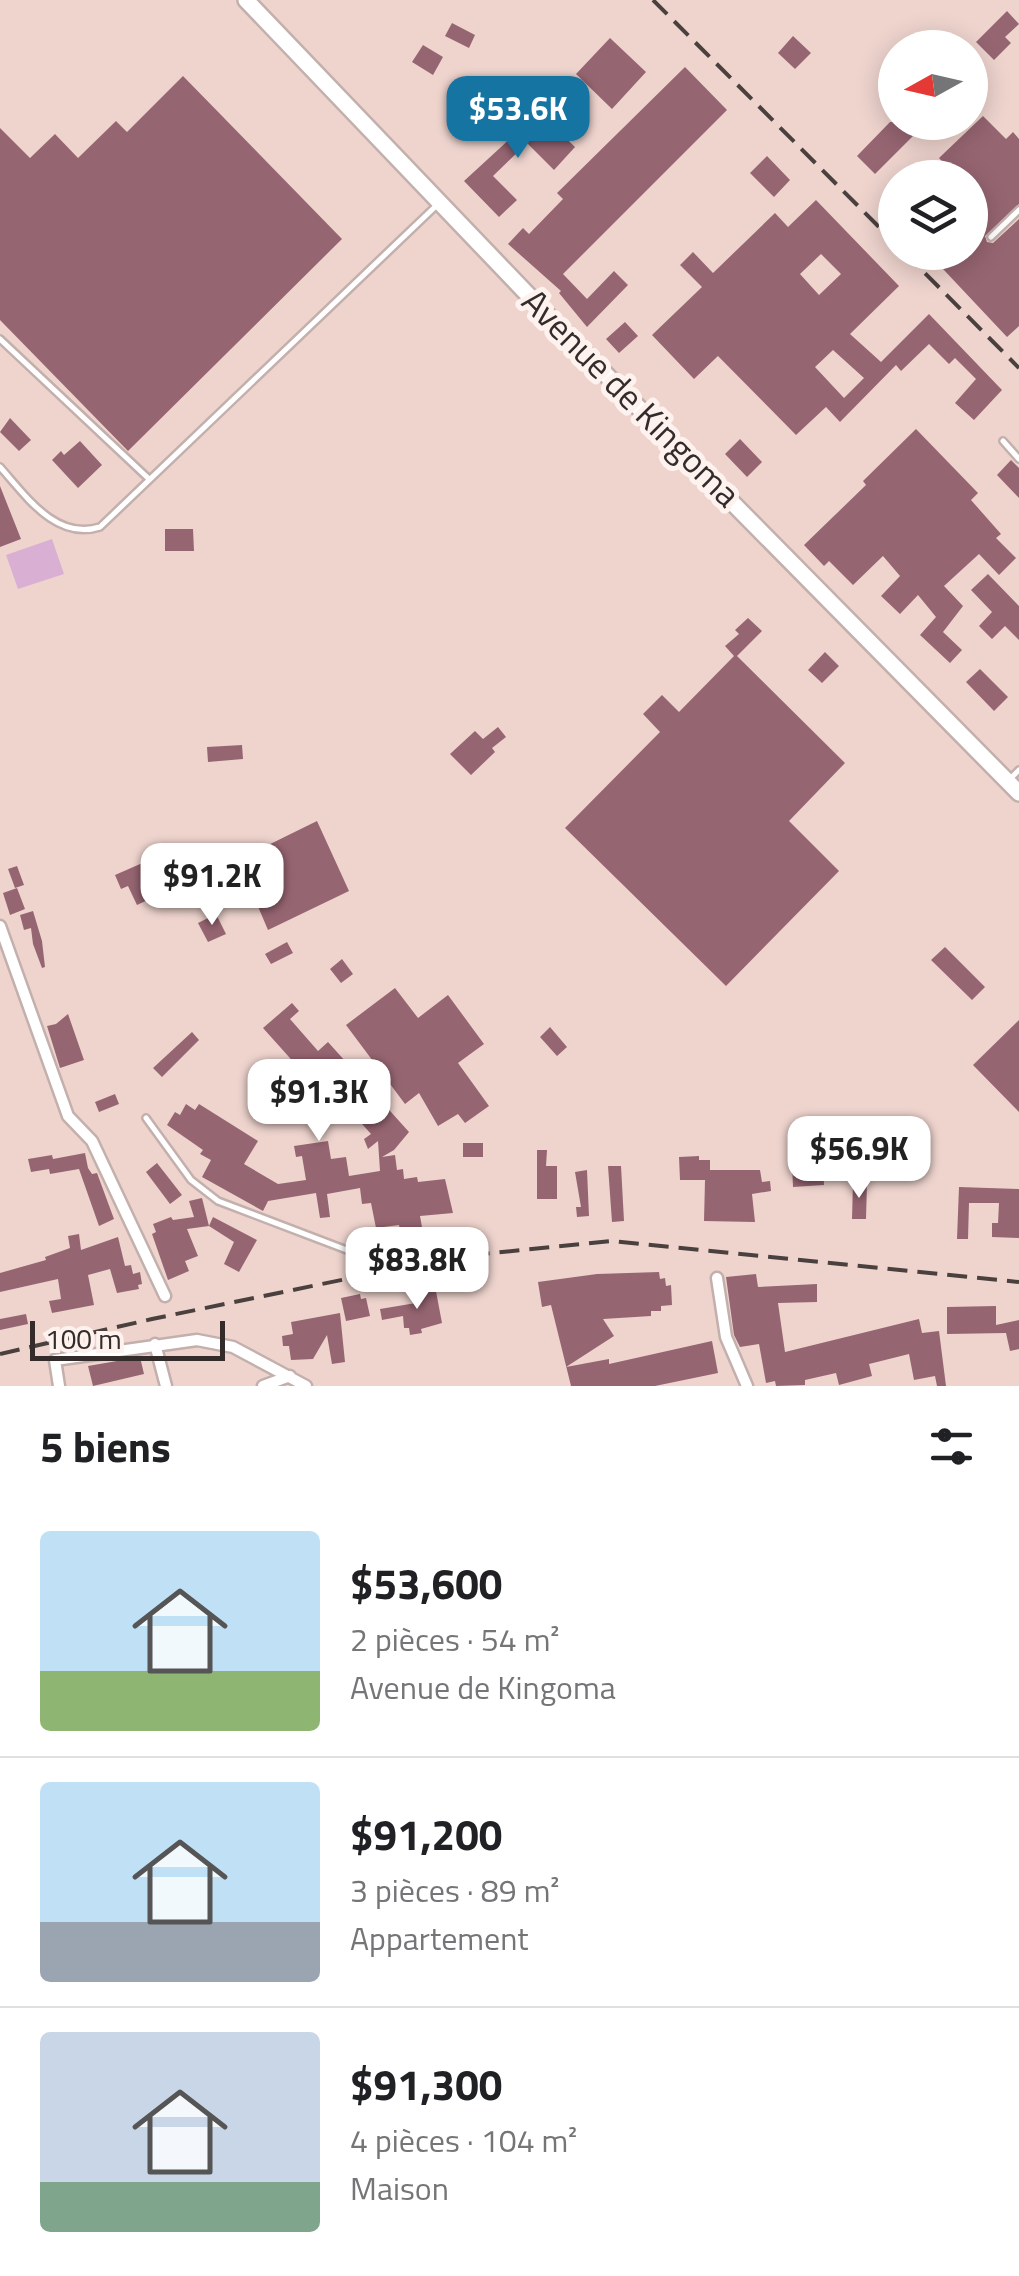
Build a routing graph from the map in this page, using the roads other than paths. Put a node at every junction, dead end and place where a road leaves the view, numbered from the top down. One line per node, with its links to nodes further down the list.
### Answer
1 (246, 0): 2 (street, Avenue de Kingoma)
2 (440, 202): 9 (lane); 10 (street, Avenue de Kingoma)
3 (1019, 210): 4 (lane)
4 (992, 237)
5 (0, 339): 9 (lane)
6 (1003, 441): 7 (lane)
7 (1019, 459)
8 (0, 467): 9 (lane)
9 (149, 479)
10 (1015, 782)
11 (0, 926): 15 (street)
12 (146, 1118): 13 (lane)
13 (352, 1252)
14 (716, 1278): 22 (street)
15 (165, 1296)
16 (154, 1344): 17 (street); 18 (street); 19 (street)
17 (290, 1376): 20 (street); 21 (street)
18 (59, 1386)
19 (166, 1386)
20 (263, 1386)
21 (306, 1386)
22 (746, 1386)

